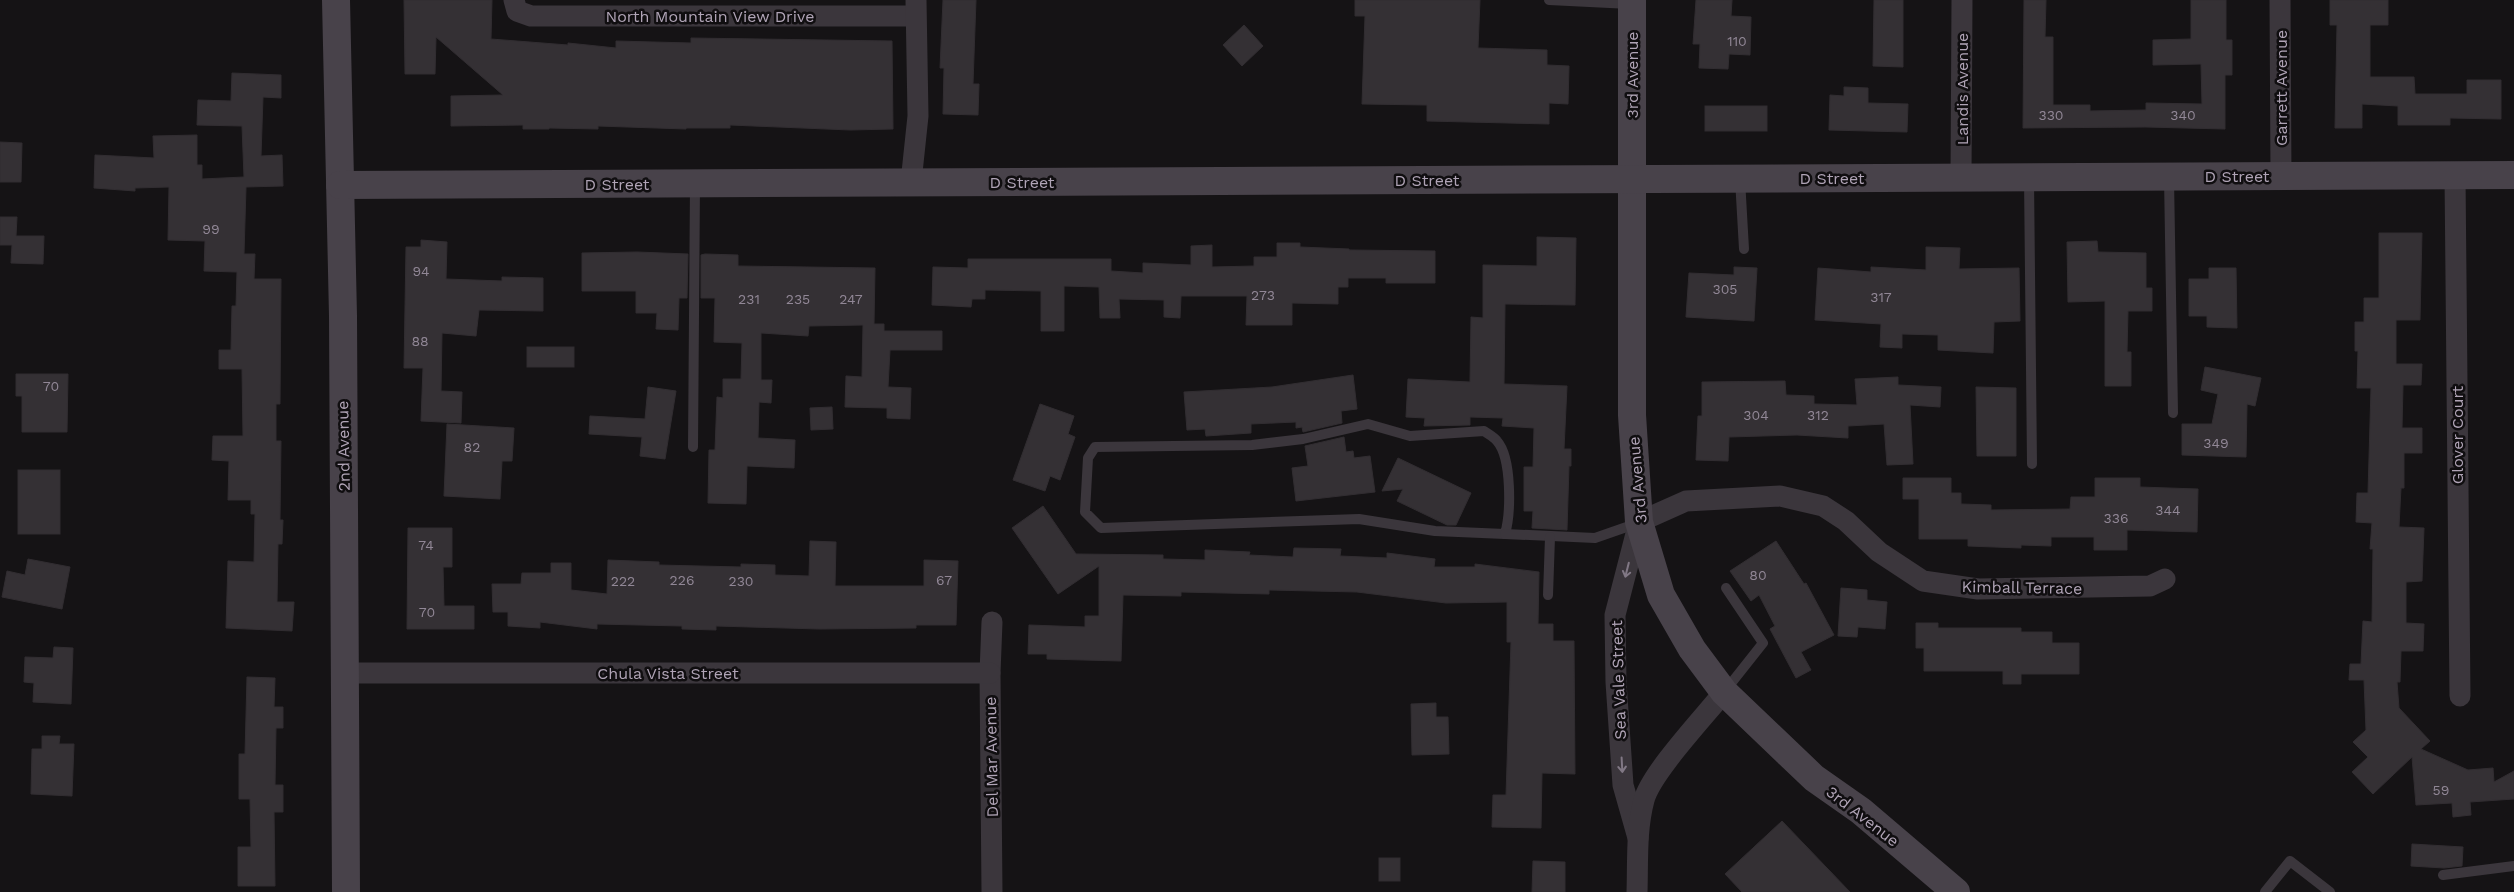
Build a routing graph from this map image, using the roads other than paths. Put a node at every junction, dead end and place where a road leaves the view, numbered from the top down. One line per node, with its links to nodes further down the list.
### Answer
1 (336, 0): 19 (street, 2nd Avenue)
2 (514, 0): 7 (street, North Mountain View Drive)
3 (1549, 0): 6 (lane)
4 (1962, 0): 15 (street, Landis Avenue)
5 (2280, 0): 12 (street, Garrett Avenue)
6 (1632, 2): 16 (street, 3rd Avenue)
7 (785, 8): 8 (street, North Mountain View Drive)
8 (916, 8): 17 (street)
9 (2455, 175): 10 (street, D Street); 12 (street, D Street); 34 (street, Glover Court)
10 (2514, 175)
11 (2169, 176): 12 (street, D Street); 13 (street, D Street); 21 (lane)
12 (2281, 176)
13 (2029, 177): 15 (street, D Street); 23 (lane)
14 (1740, 178): 15 (street, D Street); 16 (street, D Street); 20 (lane)
15 (1962, 178)
16 (1632, 179): 17 (street, D Street); 24 (street, 3rd Avenue)
17 (911, 182): 18 (street, D Street)
18 (695, 184): 19 (street, D Street); 22 (lane)
19 (340, 185): 32 (street, 2nd Avenue)
20 (1744, 249)
21 (2173, 413)
22 (693, 447)
23 (2032, 464)
24 (1639, 522): 26 (lane); 27 (street, Kimball Terrace); 33 (street, 3rd Avenue); 35 (street, Sea Vale Street, one-way to 35)
25 (1505, 534): 25 (lane); 26 (lane)
26 (1550, 537): 29 (lane)
27 (2166, 579)
28 (1726, 588): 33 (lane)
29 (1548, 595)
30 (992, 622): 31 (street, Del Mar Avenue)
31 (990, 672): 32 (street, Chula Vista Street); 39 (street, Del Mar Avenue)
32 (346, 673): 38 (street, 2nd Avenue)
33 (1724, 692): 35 (street, Sea Vale Street); 41 (street, 3rd Avenue)
34 (2460, 696)
35 (1638, 838): 40 (street, Sea Vale Street)
36 (2514, 866): 37 (lane)
37 (2443, 875)
38 (346, 892)
39 (992, 892)
40 (1637, 892)
41 (1956, 892)
42 (2265, 892): 43 (lane)
43 (2330, 892)

